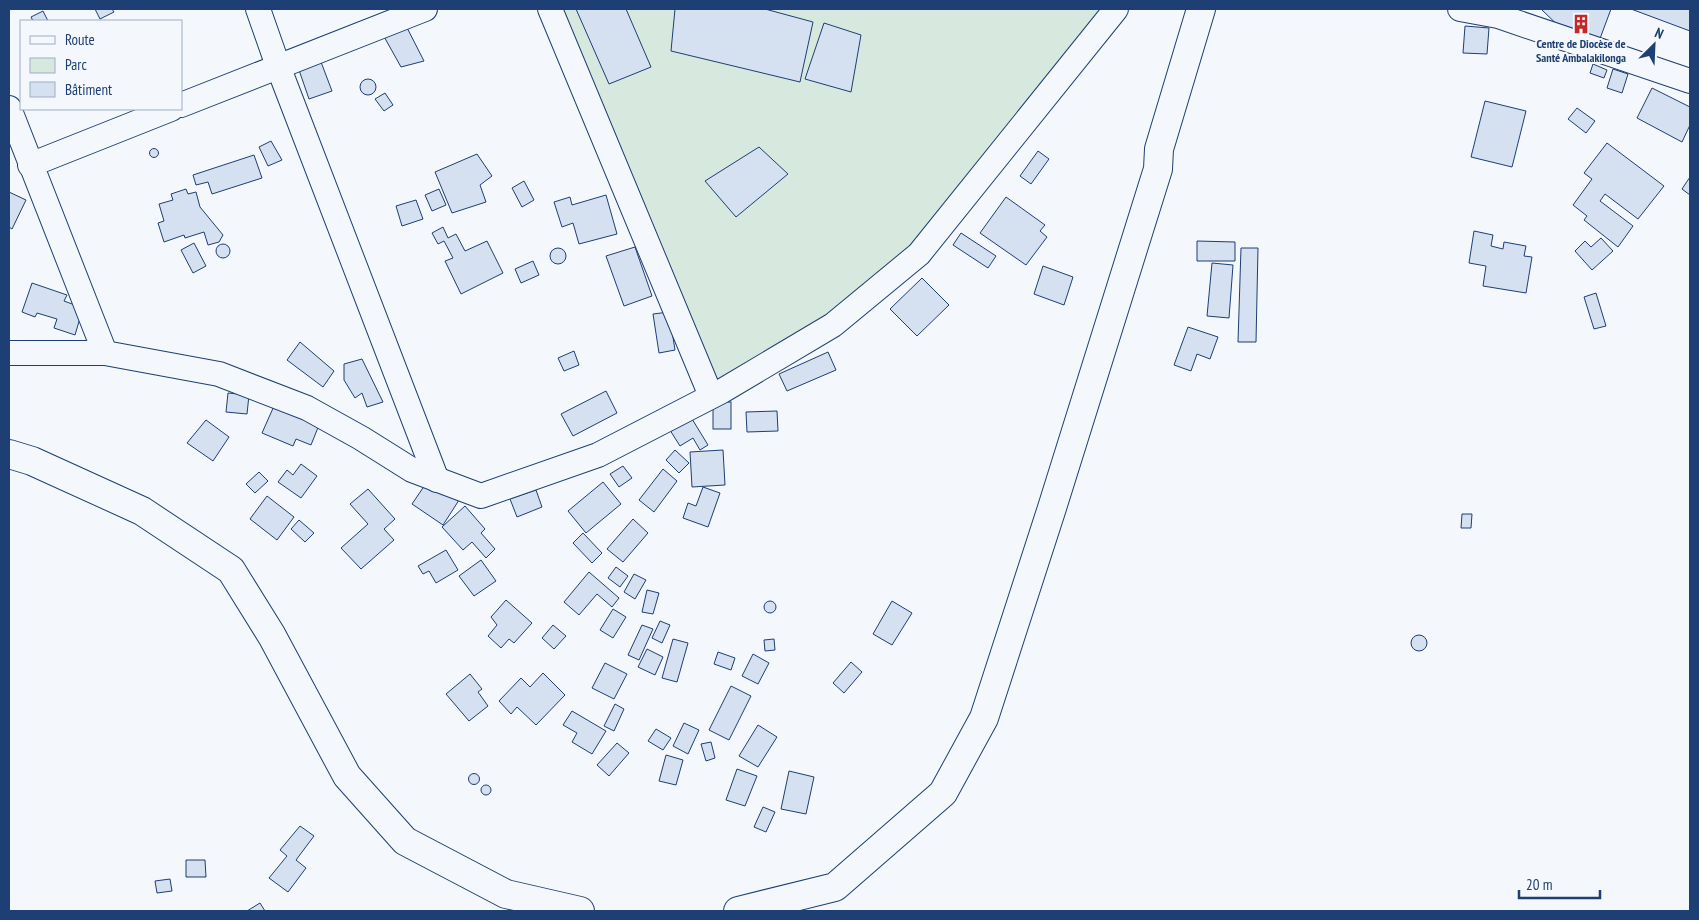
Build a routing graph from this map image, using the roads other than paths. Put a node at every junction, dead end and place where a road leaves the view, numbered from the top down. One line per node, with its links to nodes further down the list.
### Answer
1 (258, 9): 7 (street)
2 (425, 9): 7 (street)
3 (550, 9): 15 (street)
4 (1116, 9): 15 (street)
5 (1201, 9): 19 (street)
6 (1460, 9): 8 (street)
7 (278, 66): 9 (street); 17 (street)
8 (1690, 81)
9 (182, 105)
10 (9, 108): 12 (street)
11 (168, 110): 12 (street)
12 (30, 165): 14 (street)
13 (9, 353): 14 (street)
14 (106, 353): 17 (street)
15 (711, 396): 17 (street)
16 (9, 454): 18 (street)
17 (437, 480)
18 (580, 911)
19 (738, 911)

